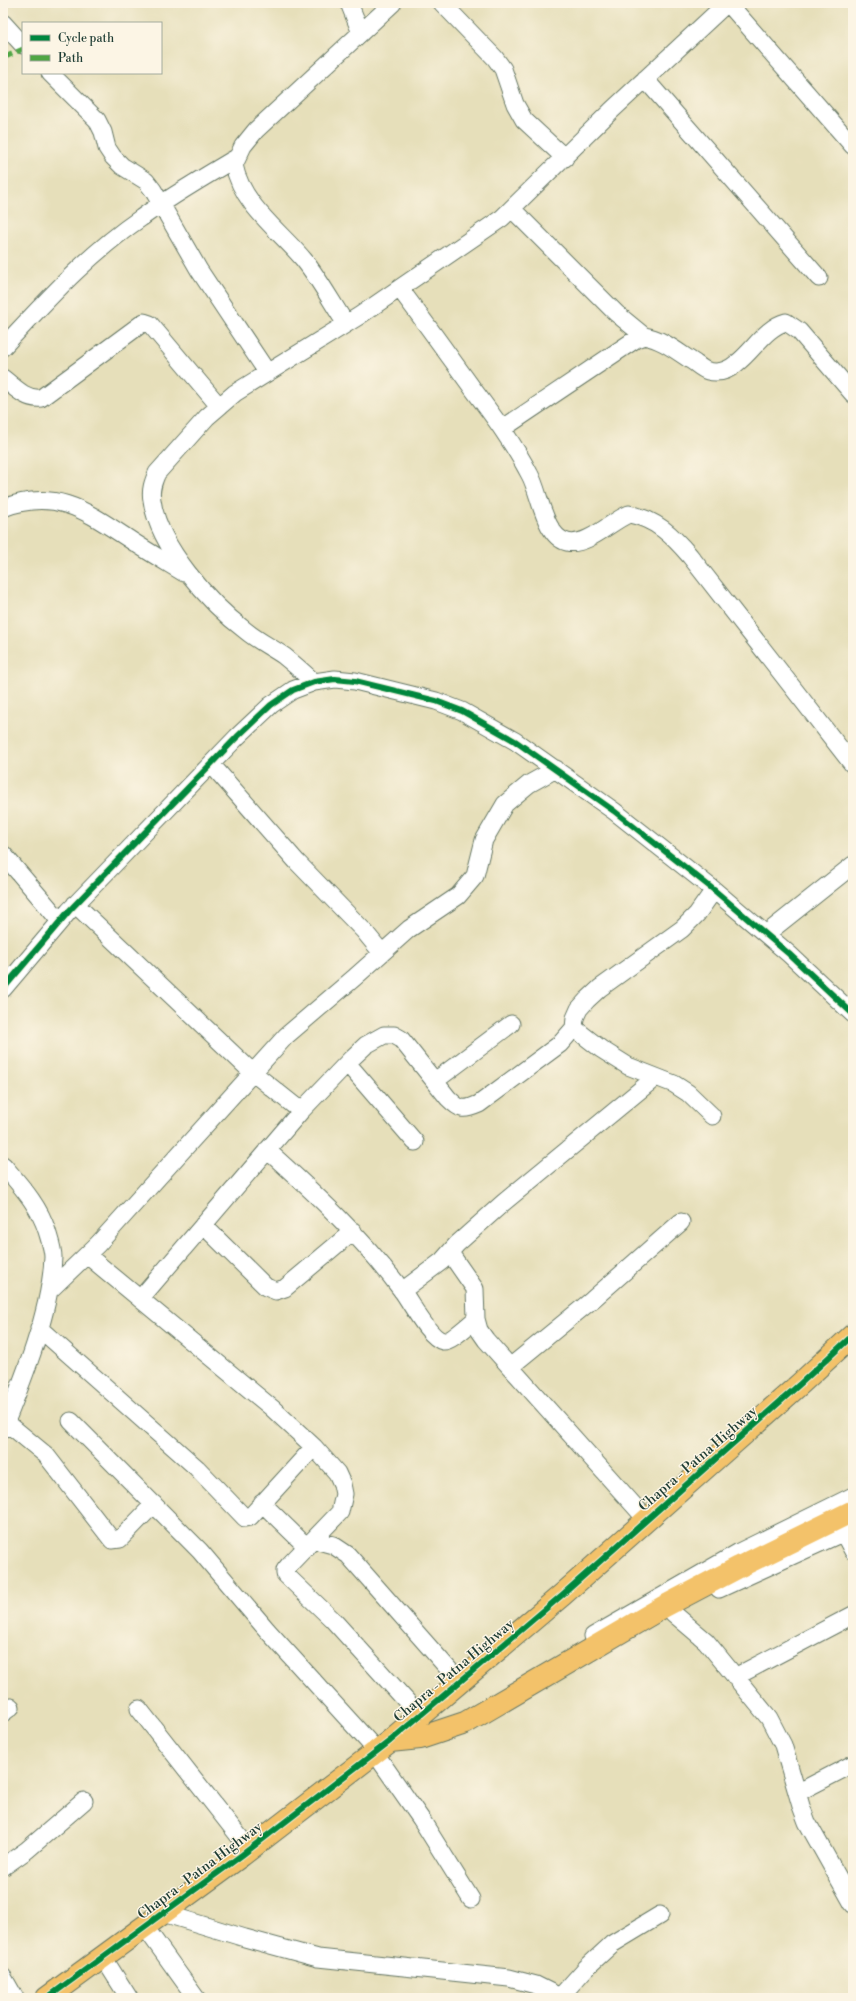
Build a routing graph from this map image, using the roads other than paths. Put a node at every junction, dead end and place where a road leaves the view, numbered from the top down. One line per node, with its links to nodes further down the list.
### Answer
1 (349, 3): 6 (street)
2 (393, 3): 6 (street)
3 (442, 3): 12 (street)
4 (728, 3): 9 (street); 10 (street)
5 (3, 23): 7 (street)
6 (361, 33): 11 (street)
7 (22, 44)
8 (51, 74): 13 (street)
9 (645, 80): 12 (street); 15 (street)
10 (853, 146)
11 (236, 158): 13 (street); 17 (street)
12 (565, 158): 14 (street)
13 (161, 205): 19 (street); 20 (street)
14 (512, 209): 16 (street); 18 (street)
15 (819, 278)
16 (400, 289): 17 (street); 24 (street)
17 (346, 324): 20 (street)
18 (644, 336): 22 (street); 24 (street)
19 (3, 347)
20 (267, 372): 23 (street)
21 (3, 378): 23 (street)
22 (853, 394)
23 (220, 406): 26 (street)
24 (502, 429): 29 (street)
25 (3, 508): 26 (street)
26 (192, 578): 27 (street)
27 (314, 682): 28 (street); 30 (street)
28 (211, 764): 34 (street); 37 (street)
29 (853, 765)
30 (556, 769): 33 (street); 37 (street)
31 (3, 854): 35 (street)
32 (853, 865): 36 (street)
33 (714, 890): 36 (street); 41 (street)
34 (75, 904): 35 (street); 43 (street)
35 (60, 921): 38 (street)
36 (766, 934): 39 (street)
37 (382, 954): 43 (street)
38 (3, 990)
39 (853, 1014)
40 (510, 1024): 45 (street)
41 (574, 1028): 44 (street); 45 (street)
42 (347, 1063): 45 (street); 46 (street); 48 (street)
43 (252, 1072): 46 (street); 55 (street)
44 (656, 1077): 47 (street); 54 (street)
45 (435, 1081)
46 (301, 1111): 49 (street)
47 (712, 1116)
48 (415, 1142)
49 (267, 1150): 52 (street); 53 (street)
50 (3, 1165): 56 (street)
51 (681, 1222): 62 (street)
52 (203, 1224): 53 (street); 58 (street)
53 (353, 1231): 57 (street)
54 (450, 1253): 57 (street); 59 (street)
55 (87, 1255): 56 (street); 58 (street)
56 (49, 1291): 60 (street)
57 (402, 1291): 59 (street)
58 (140, 1299): 65 (street)
59 (476, 1319): 62 (street)
60 (39, 1328): 64 (street); 67 (street)
61 (853, 1334): 70 (highway, Chapra - Patna Highway)
62 (510, 1367): 70 (street)
63 (71, 1421): 68 (street)
64 (5, 1425): 68 (street)
65 (314, 1447): 67 (street); 72 (street)
66 (853, 1496): 78 (street)
67 (262, 1503): 72 (street)
68 (154, 1504): 81 (street)
69 (853, 1511): 78 (highway)
70 (647, 1520): 77 (highway, Chapra - Patna Highway)
71 (848, 1530): 73 (street); 74 (street)
72 (311, 1544): 77 (street); 80 (street)
73 (853, 1551)
74 (673, 1613): 76 (street); 78 (street)
75 (853, 1615): 76 (street)
76 (735, 1677): 83 (street)
77 (460, 1682): 80 (highway, Chapra - Patna Highway)
78 (529, 1687): 81 (highway)
79 (139, 1709): 85 (street)
80 (420, 1716): 81 (highway, Chapra - Patna Highway)
81 (381, 1748): 85 (highway, Chapra - Patna Highway); 88 (street)
82 (853, 1764): 83 (street)
83 (797, 1793): 87 (street)
84 (84, 1801): 86 (street)
85 (249, 1849): 89 (highway, Chapra - Patna Highway)
86 (3, 1867)
87 (851, 1896)
88 (471, 1900)
89 (163, 1913): 91 (highway, Chapra - Patna Highway); 95 (street)
90 (660, 1915): 95 (street)
91 (145, 1927): 92 (highway, Chapra - Patna Highway); 98 (street)
92 (103, 1957): 94 (highway, Chapra - Patna Highway); 97 (street)
93 (3, 1977): 96 (street)
94 (57, 1995)
95 (561, 1997)
96 (16, 1998)
97 (129, 1998)
98 (196, 1998)

